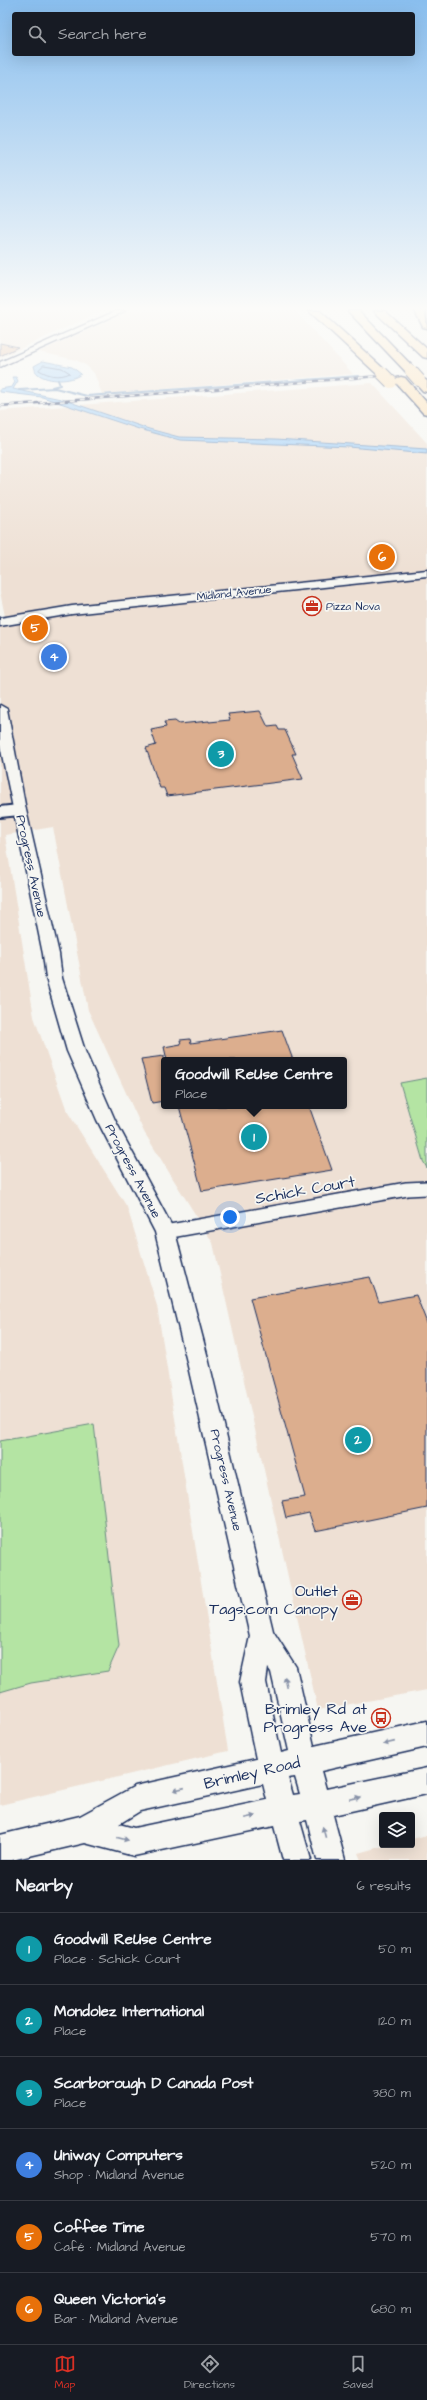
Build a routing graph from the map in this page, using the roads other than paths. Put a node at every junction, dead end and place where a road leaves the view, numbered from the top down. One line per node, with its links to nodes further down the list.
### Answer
1 (415, 398): 2 (highway)
2 (424, 406)
3 (427, 573): 4 (main road, Midland Avenue)
4 (41, 613): 5 (main road, Midland Avenue); 6 (main road, Midland Avenue)
5 (0, 614)
6 (0, 622)
7 (0, 709): 8 (main road, Progress Avenue)
8 (19, 810): 9 (street); 11 (main road, Progress Avenue)
9 (0, 812)
10 (427, 1188): 11 (street, Schick Court)
11 (165, 1232): 12 (main road, Progress Avenue)
12 (262, 1636): 14 (main road, Progress Avenue, one-way to 12); 15 (main road, Progress Avenue)
13 (427, 1734): 14 (main road, Brimley Road, one-way to 14)
14 (305, 1761): 15 (main road, Brimley Road); 17 (main road, Progress Avenue)
15 (272, 1768): 18 (main road, Progress Avenue); 19 (main road, Brimley Road, one-way to 19)
16 (427, 1781): 17 (main road, Brimley Road, one-way to 16)
17 (316, 1805): 18 (main road, Brimley Road); 22 (main road, Progress Avenue, one-way to 17)
18 (283, 1810): 19 (main road, Brimley Road, one-way to 18); 21 (main road, Progress Avenue)
19 (85, 1829): 20 (main road, Brimley Road)
20 (0, 1849)
21 (297, 1860)
22 (331, 1860)

